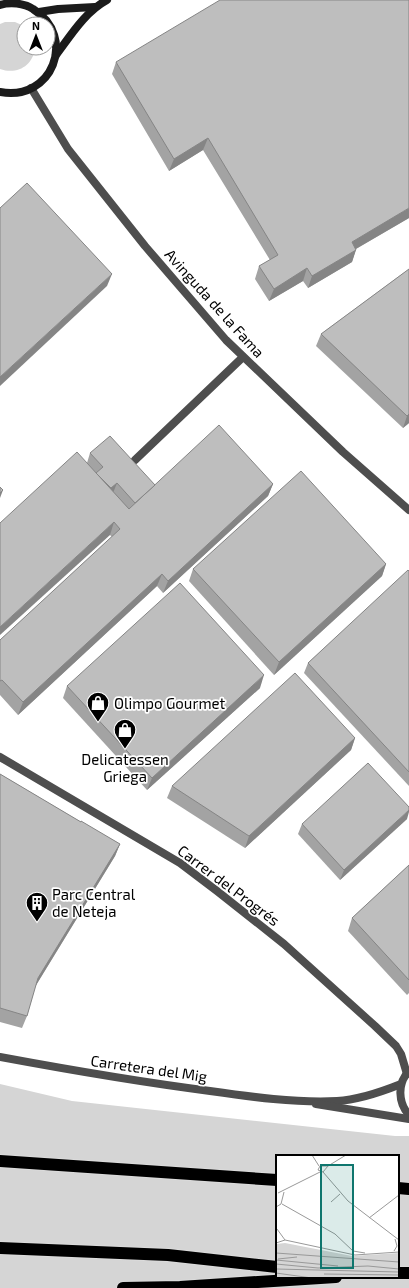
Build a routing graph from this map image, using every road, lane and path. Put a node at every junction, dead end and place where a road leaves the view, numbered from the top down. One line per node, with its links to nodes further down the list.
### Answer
1 (107, 0): 3 (main road)
2 (0, 5): 4 (main road)
3 (95, 7): 4 (main road); 6 (main road)
4 (39, 12): 5 (main road)
5 (43, 16)
6 (56, 55)
7 (56, 56): 8 (main road)
8 (31, 88): 9 (main road); 10 (street, Avinguda de la Fama)
9 (0, 92)
10 (243, 357): 11 (street); 12 (street, Avinguda de la Fama)
11 (135, 460)
12 (409, 510)
13 (0, 757): 15 (street, Carrer del Progrés)
14 (0, 1057): 17 (street, Carretera del Mig)
15 (408, 1073): 16 (street)
16 (401, 1084): 17 (street, Carretera del Mig); 18 (street)
17 (295, 1100): 19 (street, Carretera del Mig)
18 (409, 1115)
19 (409, 1119)
20 (0, 1161): 21 (highway)
21 (276, 1180)
22 (399, 1188): 23 (highway)
23 (409, 1189)
24 (0, 1248): 25 (highway)
25 (276, 1268)
26 (409, 1273): 27 (highway)
27 (399, 1274)
28 (320, 1278): 29 (highway)
29 (123, 1288)

